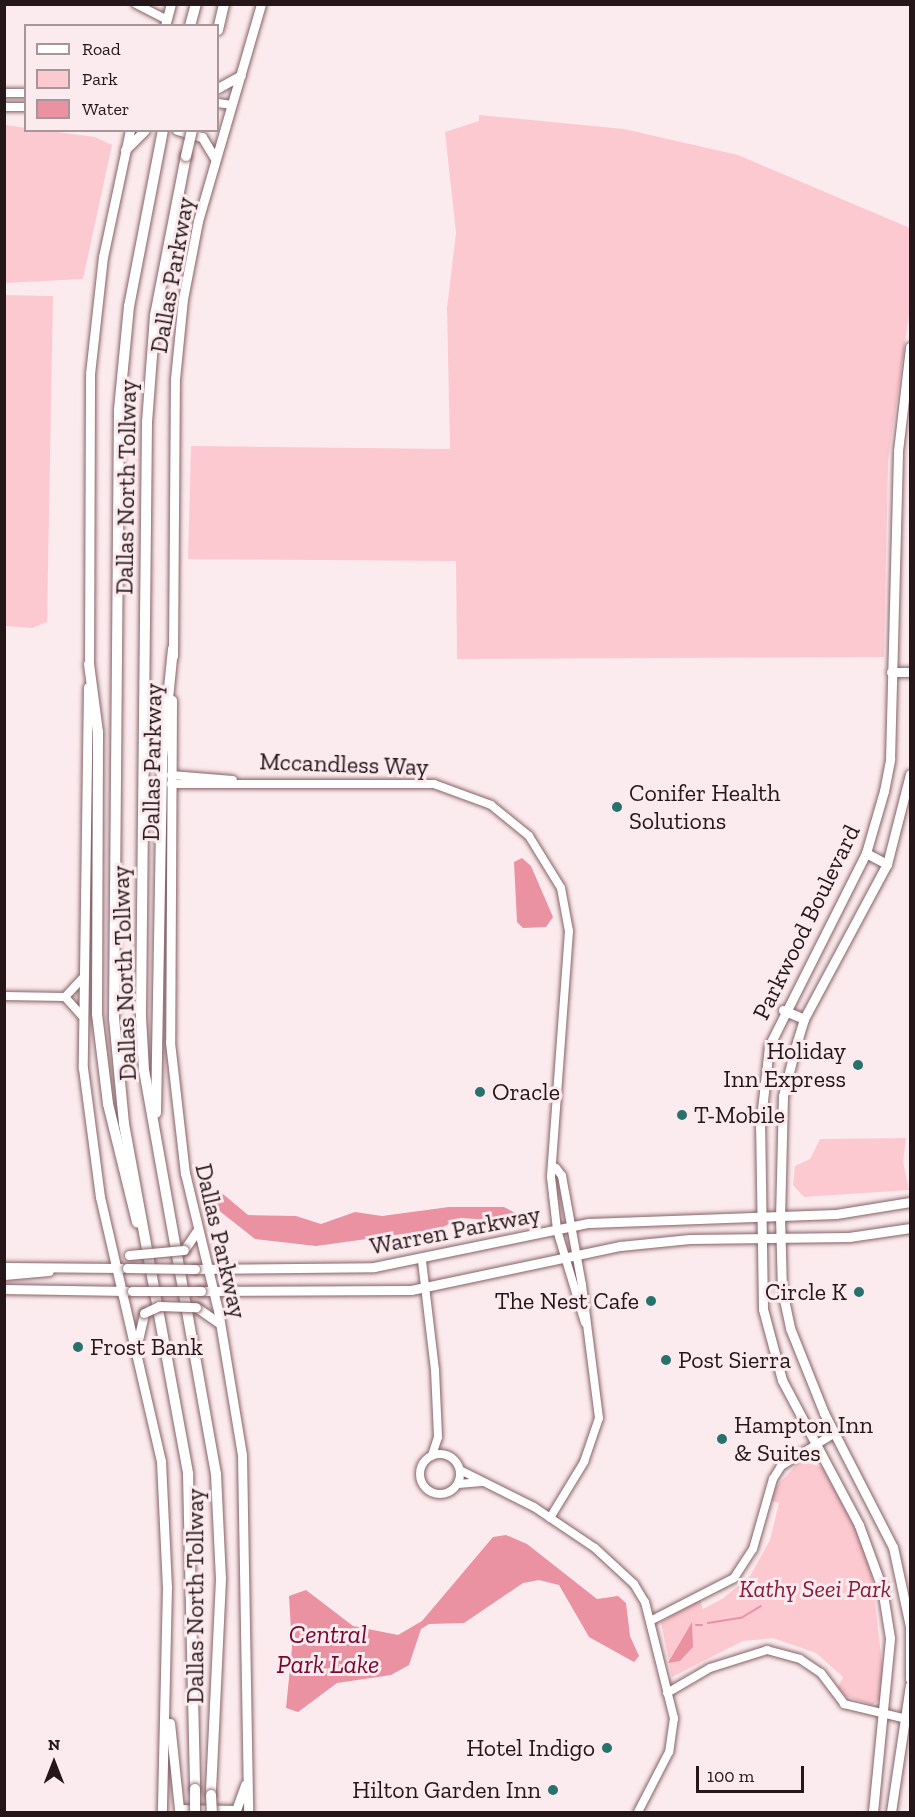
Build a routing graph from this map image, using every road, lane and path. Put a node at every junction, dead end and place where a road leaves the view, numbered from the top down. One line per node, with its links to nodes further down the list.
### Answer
1 (136, 4): 6 (street)
2 (171, 4): 6 (main road)
3 (196, 4): 7 (highway)
4 (224, 4): 8 (highway)
5 (261, 4): 9 (main road, Dallas Parkway)
6 (166, 23)
7 (191, 24)
8 (219, 26)
9 (241, 74): 10 (main road); 14 (main road, Dallas Parkway)
10 (219, 87)
11 (4, 93): 12 (street)
12 (24, 93)
13 (219, 103): 14 (street)
14 (232, 105): 17 (main road, Dallas Parkway)
15 (4, 107): 16 (street)
16 (24, 107)
17 (223, 118): 24 (main road, Dallas Parkway)
18 (129, 132): 23 (main road)
19 (143, 132): 23 (main road)
20 (163, 132): 53 (highway, Dallas North Tollway)
21 (184, 132): 24 (main road)
22 (192, 132): 41 (highway, Dallas North Tollway, bridge)
23 (124, 150): 28 (main road)
24 (215, 159): 27 (main road, Dallas Parkway)
25 (910, 347): 26 (main road, Parkwood Boulevard)
26 (907, 399): 29 (main road, Parkwood Boulevard)
27 (173, 649): 32 (main road, Dallas Parkway); 41 (highway)
28 (89, 664): 35 (main road); 53 (highway)
29 (891, 672): 30 (main road); 33 (main road, Parkwood Boulevard)
30 (910, 672)
31 (910, 774): 34 (main road, Parkwood Boulevard)
32 (171, 779): 42 (street, Mccandless Way); 49 (main road, Dallas Parkway)
33 (866, 854): 34 (main road); 38 (main road, Parkwood Boulevard)
34 (887, 864): 40 (main road, Parkwood Boulevard)
35 (83, 978): 37 (street); 39 (main road)
36 (4, 996): 37 (street)
37 (65, 997): 39 (street)
38 (783, 1010): 40 (main road); 45 (main road, Parkwood Boulevard)
39 (82, 1016): 52 (main road)
40 (804, 1019): 44 (main road, Parkwood Boulevard)
41 (154, 1128): 88 (highway, Dallas North Tollway, bridge)
42 (556, 1168): 46 (street, Mccandless Way); 48 (street, Mccandless Way)
43 (910, 1202): 44 (main road, Warren Parkway)
44 (780, 1215): 45 (main road, Warren Parkway); 51 (main road, Parkwood Boulevard)
45 (760, 1216): 46 (main road, Warren Parkway); 50 (main road, Parkwood Boulevard)
46 (571, 1226): 48 (main road, Warren Parkway); 54 (street, Mccandless Way)
47 (910, 1228): 51 (main road, Warren Parkway)
48 (557, 1230): 55 (street, Mccandless Way); 56 (main road, Warren Parkway)
49 (197, 1231): 52 (main road, bridge); 60 (main road, Dallas Parkway)
50 (760, 1239): 51 (main road, Warren Parkway); 54 (main road, Warren Parkway); 71 (main road, Parkwood Boulevard)
51 (781, 1239): 69 (main road, Parkwood Boulevard)
52 (111, 1243): 59 (main road)
53 (147, 1247): 87 (highway, Dallas North Tollway, bridge)
54 (577, 1253): 55 (main road, Warren Parkway); 66 (street, Mccandless Way)
55 (564, 1256): 62 (main road, Warren Parkway); 66 (street, Mccandless Way)
56 (422, 1261): 60 (main road, Warren Parkway); 62 (street)
57 (4, 1267): 58 (main road, Warren Parkway)
58 (63, 1268): 59 (main road, Warren Parkway); 61 (main road)
59 (117, 1268): 60 (main road, Warren Parkway, bridge); 64 (main road)
60 (207, 1270): 65 (main road, Dallas Parkway)
61 (4, 1275)
62 (426, 1288): 65 (main road, Warren Parkway); 70 (street)
63 (4, 1289): 64 (main road, Warren Parkway)
64 (128, 1291): 65 (main road, Warren Parkway, bridge); 68 (main road)
65 (213, 1292): 67 (main road, Dallas Parkway)
66 (585, 1323): 77 (street)
67 (220, 1324): 68 (main road, bridge); 85 (main road, Dallas Parkway)
68 (138, 1348): 81 (main road)
69 (835, 1433): 71 (street); 79 (main road, Parkwood Boulevard)
70 (438, 1437): 72 (street); 73 (street)
71 (815, 1444): 78 (street); 83 (main road, Parkwood Boulevard)
72 (446, 1455): 73 (street); 74 (street)
73 (432, 1456): 76 (street)
74 (460, 1470): 75 (street); 76 (street)
75 (484, 1482): 76 (street); 77 (street)
76 (458, 1484)
77 (550, 1518): 78 (street)
78 (652, 1620): 82 (street)
79 (910, 1679)
80 (910, 1685): 84 (main road)
81 (164, 1691): 85 (main road); 86 (main road)
82 (667, 1693): 83 (street); 90 (street)
83 (885, 1716): 84 (street); 91 (main road, Parkwood Boulevard)
84 (907, 1719): 92 (main road)
85 (248, 1778): 89 (main road, Dallas Parkway)
86 (162, 1812)
87 (195, 1812)
88 (211, 1812)
89 (248, 1812)
90 (638, 1812)
91 (873, 1812)
92 (891, 1812)

